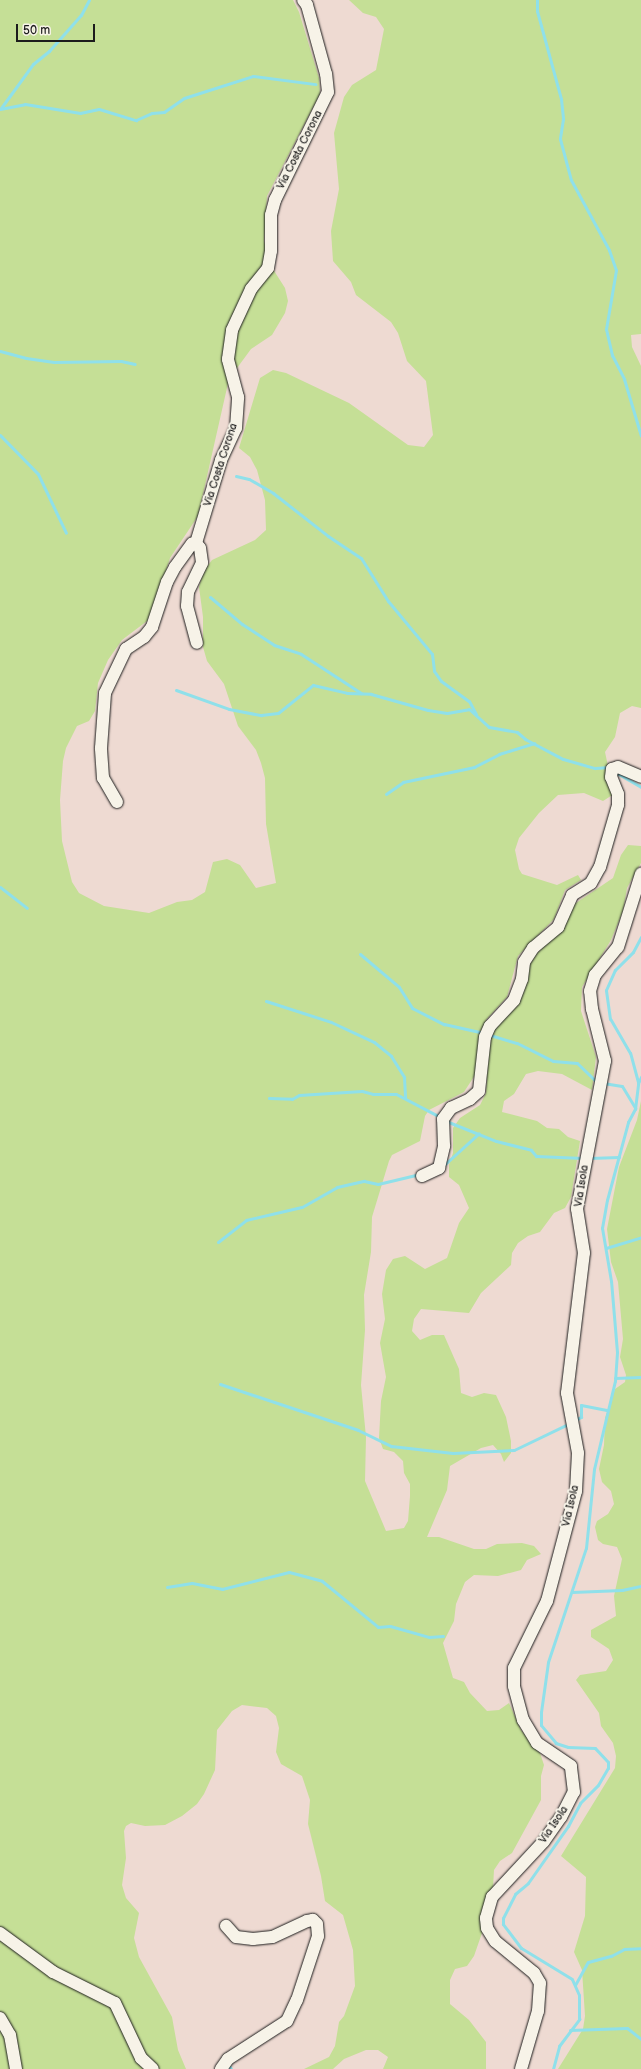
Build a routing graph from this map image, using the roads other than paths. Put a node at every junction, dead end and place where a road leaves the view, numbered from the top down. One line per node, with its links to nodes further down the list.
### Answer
1 (303, 0): 2 (street, Via Costa Corona)
2 (196, 543): 3 (street); 5 (street, Via Costa Corona)
3 (197, 643)
4 (641, 777): 7 (street)
5 (117, 802)
6 (641, 874): 14 (street, Via Isola)
7 (422, 1176)
8 (226, 1926): 13 (street)
9 (0, 1933): 12 (street)
10 (0, 2018): 11 (street)
11 (16, 2069)
12 (153, 2069)
13 (221, 2069)
14 (521, 2069)

